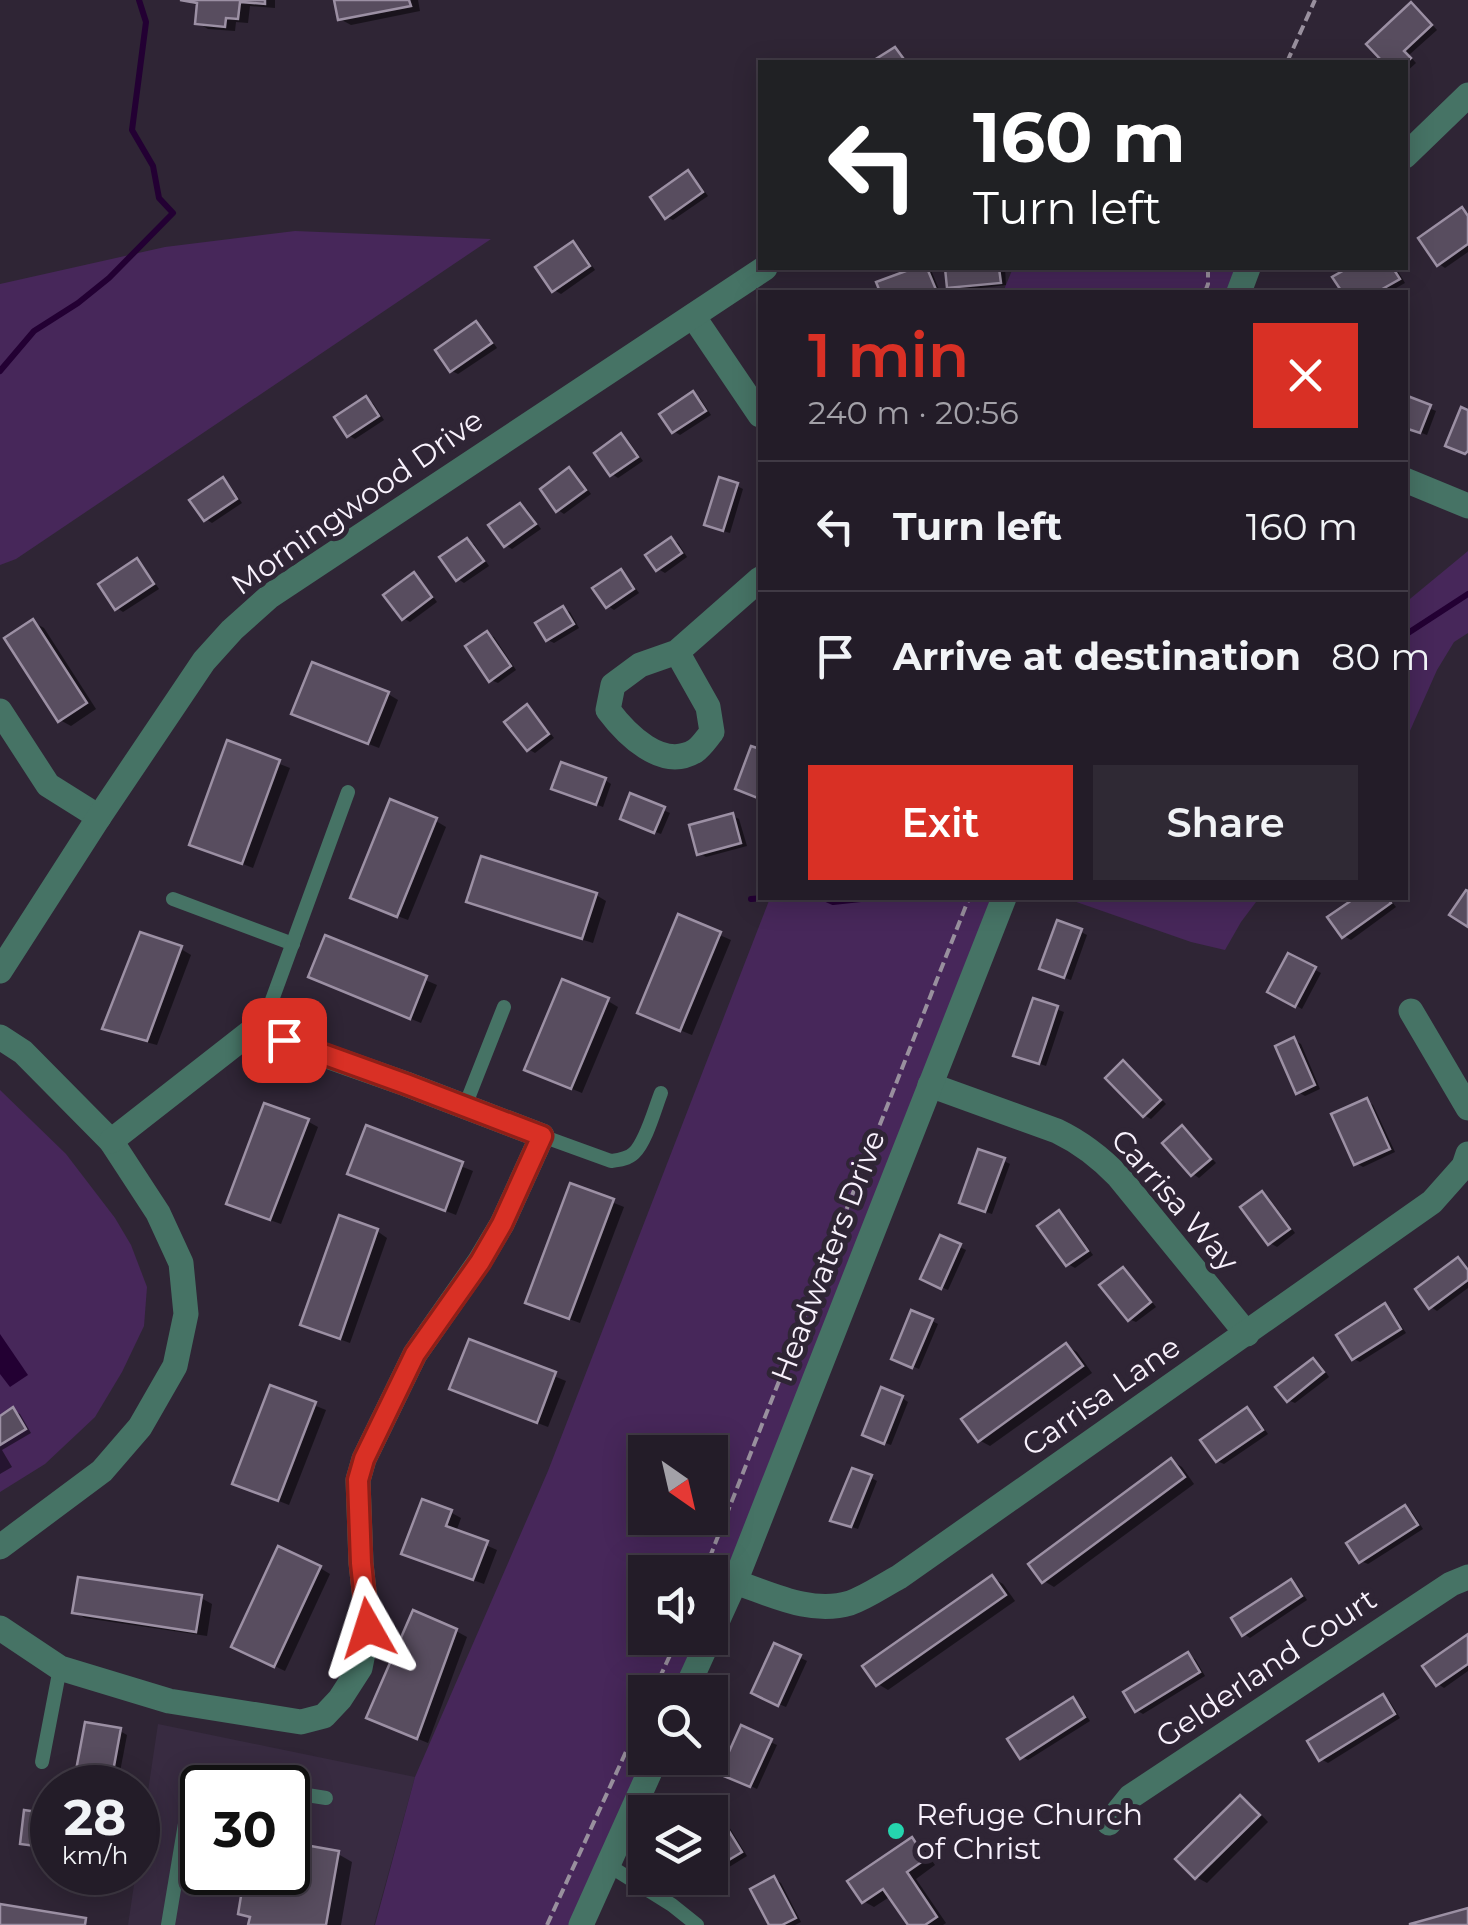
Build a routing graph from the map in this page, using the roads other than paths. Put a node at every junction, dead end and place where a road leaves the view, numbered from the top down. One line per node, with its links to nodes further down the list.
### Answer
1 (1468, 96): 2 (street)
2 (1408, 153)
3 (762, 270): 4 (street, Morningwood Drive)
4 (693, 316): 5 (street); 12 (street, Morningwood Drive)
5 (758, 412)
6 (1408, 481): 7 (street)
7 (1468, 506)
8 (758, 581): 9 (street)
9 (677, 652): 9 (street)
10 (0, 711): 12 (street)
11 (348, 792): 15 (lane)
12 (99, 817): 16 (street, Morningwood Drive)
13 (174, 899): 15 (lane)
14 (1003, 900): 21 (street, Headwaters Drive)
15 (293, 944): 19 (lane)
16 (0, 972)
17 (504, 1007): 23 (lane)
18 (1410, 1011): 24 (street)
19 (254, 1030): 23 (street); 26 (street)
20 (0, 1037): 26 (street)
21 (930, 1085): 28 (street, Carrisa Way); 31 (street, Headwaters Drive)
22 (661, 1093): 25 (lane)
23 (465, 1106): 25 (street)
24 (1468, 1108)
25 (542, 1136): 33 (street)
26 (111, 1140): 29 (street)
27 (1468, 1154): 28 (street, Carrisa Lane)
28 (1247, 1334): 31 (street, Carrisa Lane)
29 (0, 1547)
30 (1468, 1577): 39 (street, Gelderland Court)
31 (735, 1582): 34 (street, Headwaters Drive)
32 (0, 1628): 33 (street)
33 (60, 1668): 35 (lane)
34 (693, 1675)
35 (42, 1762)
36 (648, 1775): 41 (street)
37 (310, 1795): 38 (lane)
38 (326, 1798)
39 (1109, 1823)
40 (180, 1856): 42 (lane)
41 (608, 1865): 43 (street); 44 (lane)
42 (168, 1925)
43 (581, 1925)
44 (697, 1925)

